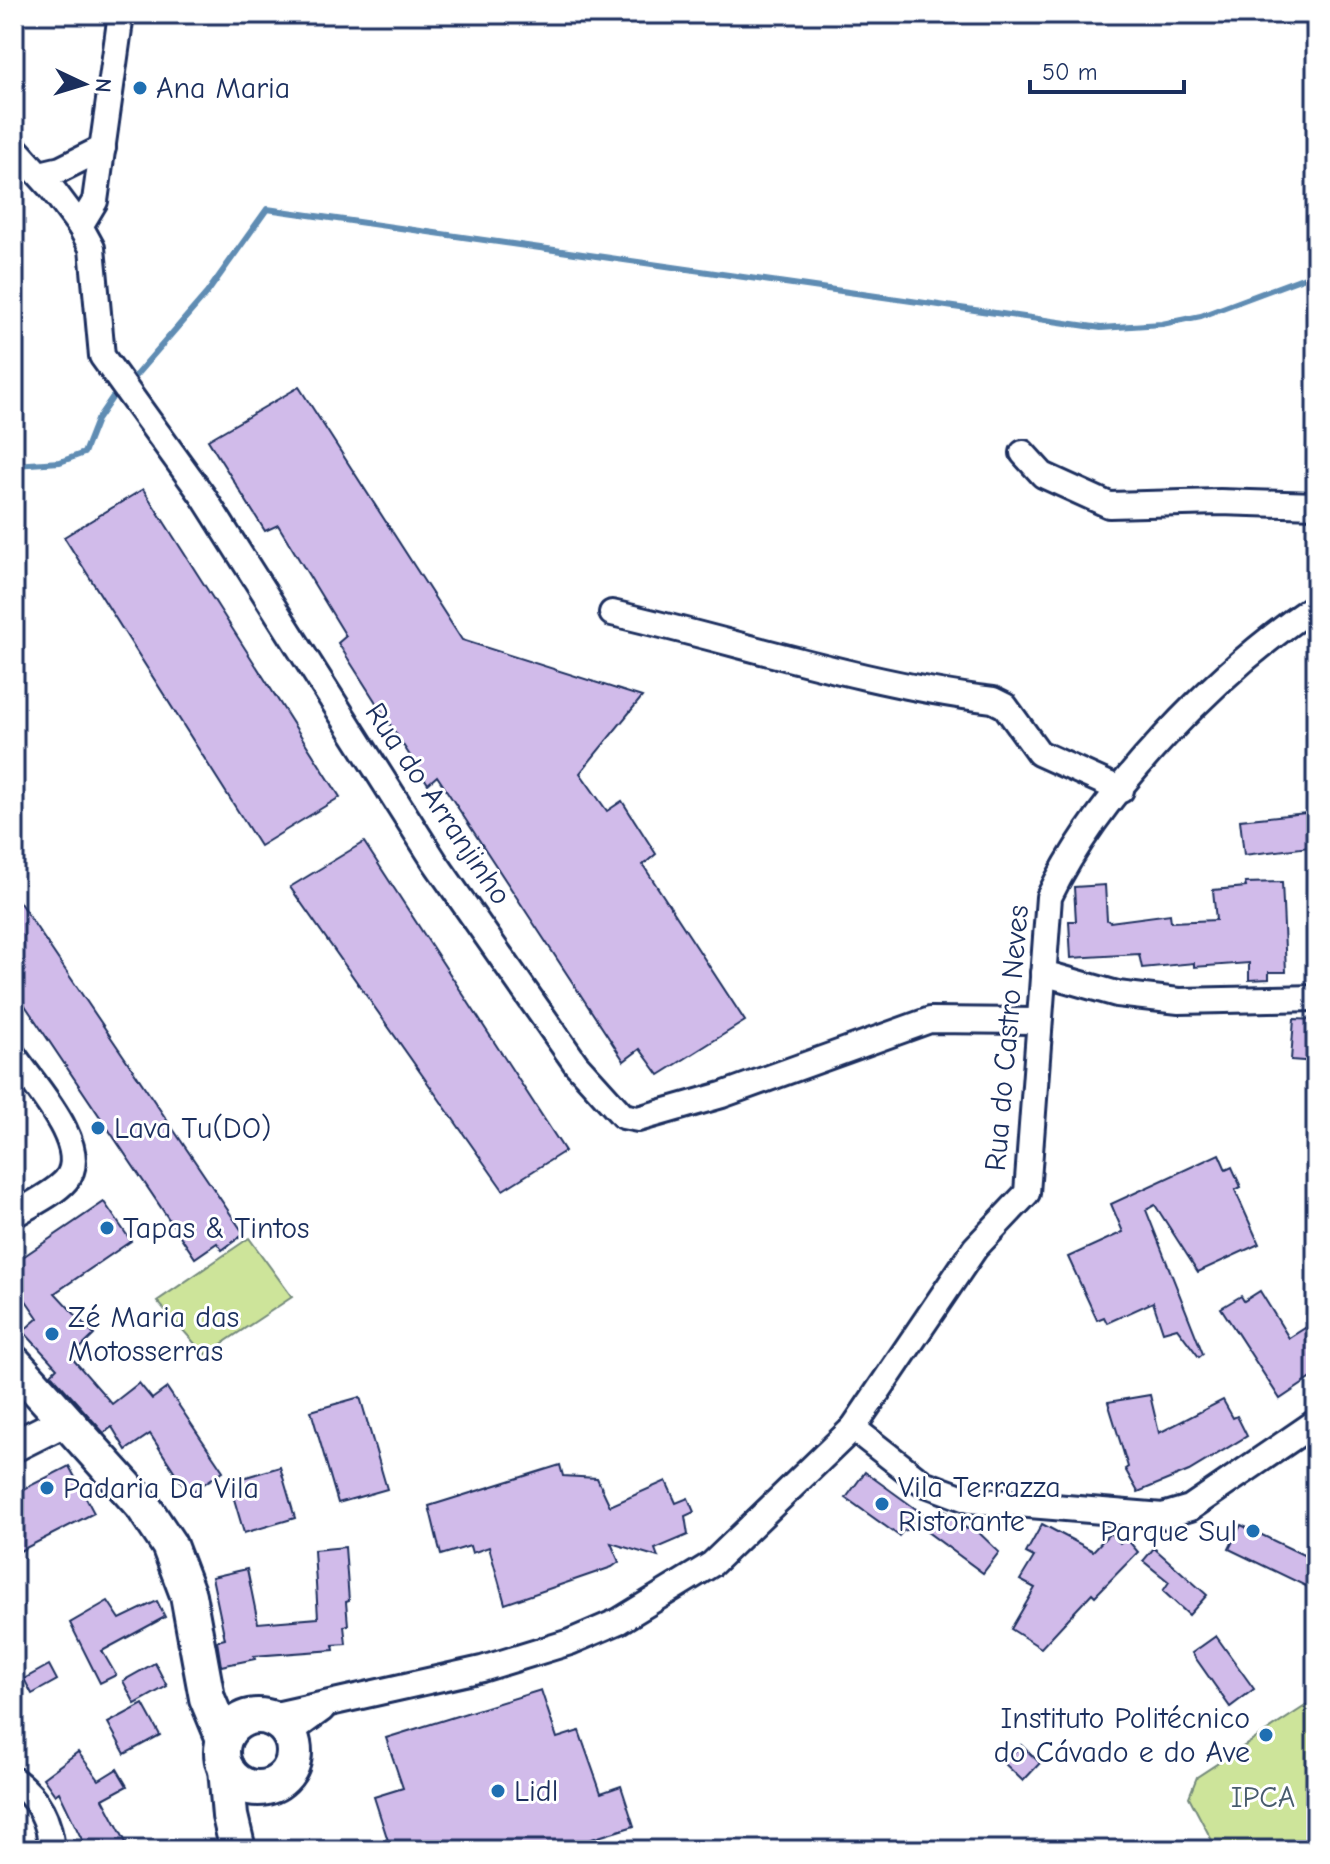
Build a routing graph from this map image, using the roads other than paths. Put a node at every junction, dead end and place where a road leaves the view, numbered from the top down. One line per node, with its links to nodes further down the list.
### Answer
1 (121, 14): 3 (street)
2 (14, 147): 4 (street, Rua do Arranjinho)
3 (103, 148): 4 (street); 5 (street)
4 (40, 174): 5 (street, Rua do Arranjinho)
5 (80, 226): 13 (street, Rua do Arranjinho)
6 (1023, 453): 7 (street)
7 (1316, 505)
8 (1316, 605): 10 (street, Rua do Castro Neves)
9 (612, 613): 10 (street)
10 (1121, 790): 11 (street, Rua do Castro Neves)
11 (1043, 973): 12 (street); 13 (street, Rua do Castro Neves)
12 (1316, 998)
13 (1039, 1021): 19 (street, Rua do Castro Neves)
14 (14, 1056): 15 (street)
15 (14, 1215)
16 (14, 1363): 17 (main road)
17 (64, 1421): 20 (street); 21 (main road)
18 (1316, 1422): 19 (street)
19 (853, 1428): 22 (street, Rua do Castro Neves)
20 (14, 1446)
21 (202, 1674): 22 (main road); 23 (main road)
22 (271, 1722): 23 (main road); 25 (main road)
23 (225, 1754): 25 (main road); 27 (main road)
24 (14, 1780): 26 (street)
25 (261, 1788): 28 (main road)
26 (52, 1850)
27 (238, 1850)
28 (258, 1850)

